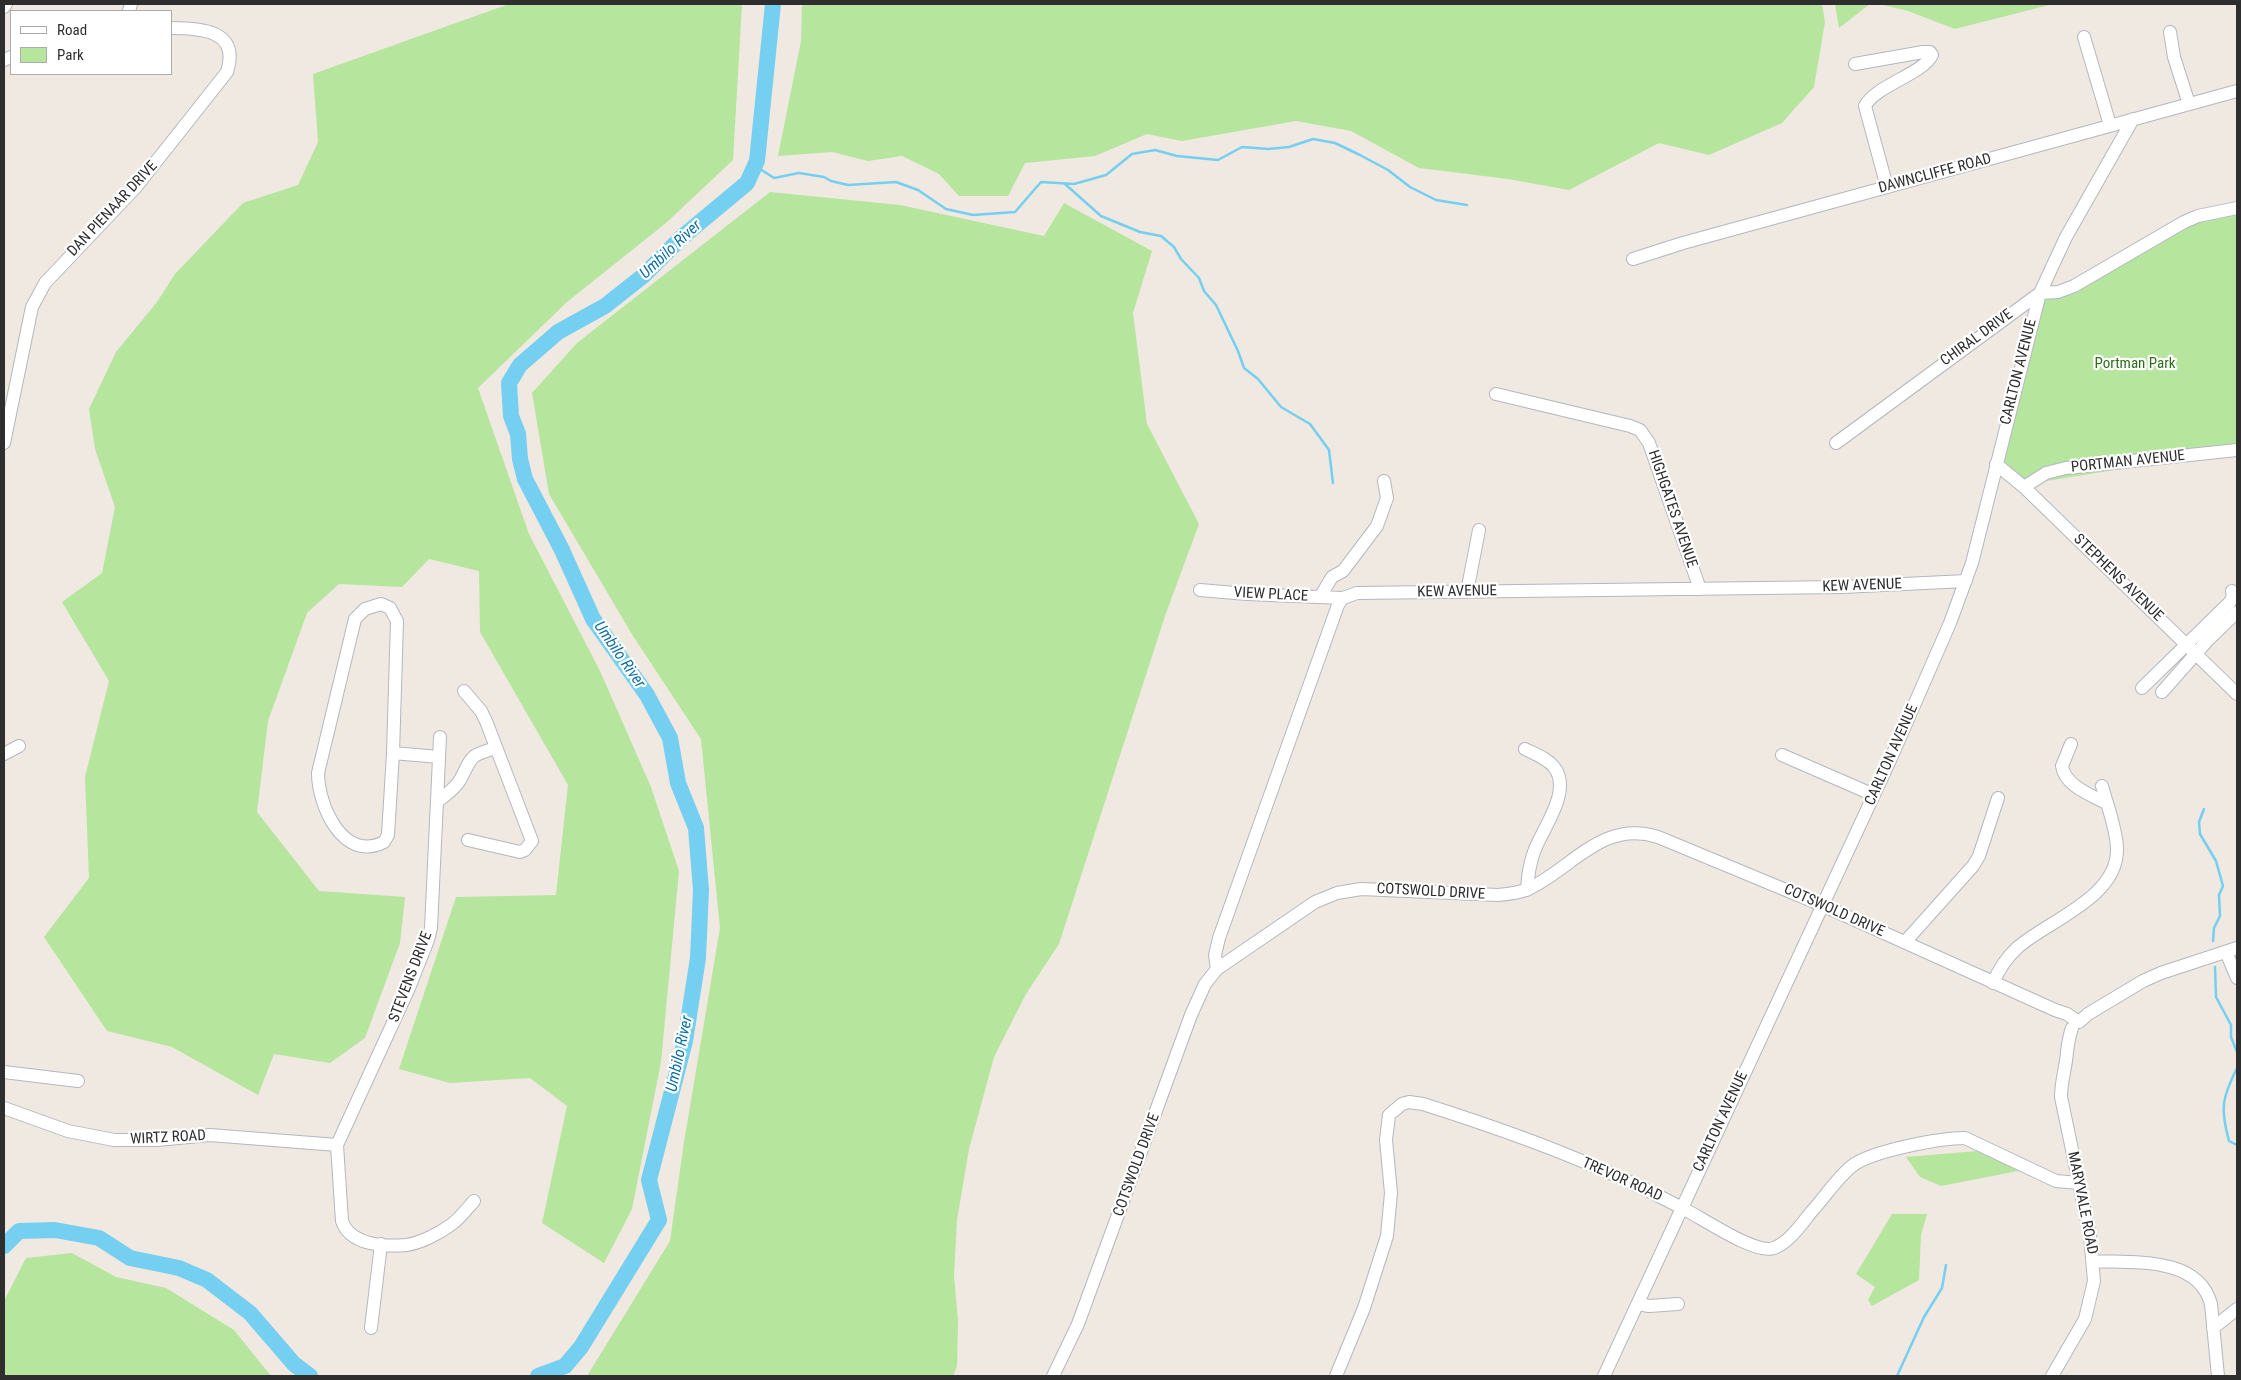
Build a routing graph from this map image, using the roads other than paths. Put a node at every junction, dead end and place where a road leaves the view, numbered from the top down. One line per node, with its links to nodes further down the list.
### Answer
1 (172, 28): 15 (street, DAN PIENAAR DRIVE)
2 (2170, 32): 6 (street)
3 (2084, 37): 8 (street)
4 (1855, 64): 9 (street)
5 (2237, 91): 6 (street, DAWNCLIFFE ROAD)
6 (2189, 104): 7 (street, DAWNCLIFFE ROAD)
7 (2133, 119): 8 (street, DAWNCLIFFE ROAD); 12 (street, CARLTON AVENUE)
8 (2110, 126): 9 (street, DAWNCLIFFE ROAD)
9 (1887, 187): 11 (street, DAWNCLIFFE ROAD)
10 (2237, 208): 12 (street, CHIRAL DRIVE)
11 (1633, 259)
12 (2040, 293): 14 (street, CHIRAL DRIVE); 17 (street, CARLTON AVENUE)
13 (1496, 394): 22 (street, HIGHGATES AVENUE)
14 (1836, 443)
15 (4, 444)
16 (2237, 450): 19 (street, PORTMAN AVENUE)
17 (1996, 464): 19 (street, STEPHENS AVENUE); 21 (street, CARLTON AVENUE)
18 (1384, 482): 26 (street)
19 (2024, 487): 29 (street, STEPHENS AVENUE)
20 (1479, 530): 25 (street)
21 (1966, 582): 22 (street, KEW AVENUE); 45 (street, CARLTON AVENUE)
22 (1700, 589): 25 (street, KEW AVENUE)
23 (1200, 590): 26 (street, VIEW PLACE)
24 (2232, 591): 29 (street)
25 (1467, 592): 27 (street, KEW AVENUE)
26 (1320, 597): 27 (street, VIEW PLACE)
27 (1343, 598): 54 (street)
28 (2237, 612): 30 (street)
29 (2186, 644): 30 (street, STEPHENS AVENUE); 31 (street)
30 (2197, 654): 33 (street); 34 (street, STEPHENS AVENUE)
31 (2142, 688)
32 (464, 691): 38 (street)
33 (2162, 692)
34 (2237, 694)
35 (440, 737): 43 (street, STEVENS DRIVE)
36 (2071, 744): 48 (street)
37 (19, 746): 41 (street)
38 (496, 748): 47 (street); 49 (street)
39 (1525, 749): 50 (street)
40 (393, 753): 40 (street); 43 (street)
41 (4, 754)
42 (1782, 756): 45 (street)
43 (439, 757): 47 (street, STEVENS DRIVE)
44 (2102, 786): 48 (street)
45 (1874, 795): 51 (street, CARLTON AVENUE)
46 (1998, 798): 52 (street)
47 (437, 802): 61 (street, STEVENS DRIVE)
48 (2106, 803): 56 (street)
49 (468, 840)
50 (1527, 890): 51 (street, COTSWOLD DRIVE); 54 (street, COTSWOLD DRIVE)
51 (1822, 905): 52 (street, COTSWOLD DRIVE); 64 (street, CARLTON AVENUE)
52 (1905, 942): 56 (street, COTSWOLD DRIVE)
53 (2232, 950): 55 (street); 57 (street, MARYVALE ROAD)
54 (1217, 969): 72 (street, COTSWOLD DRIVE)
55 (2237, 978)
56 (1993, 982): 57 (street, COTSWOLD DRIVE)
57 (2077, 1026): 62 (street, MARYVALE ROAD)
58 (4, 1072): 59 (street)
59 (78, 1081)
60 (4, 1108): 61 (street, WIRTZ ROAD)
61 (337, 1145): 65 (street)
62 (2079, 1183): 64 (street, TREVOR ROAD); 66 (street, MARYVALE ROAD)
63 (474, 1201): 65 (street)
64 (1681, 1207): 67 (street, CARLTON AVENUE); 73 (street, TREVOR ROAD)
65 (381, 1244): 70 (street)
66 (2094, 1261): 71 (street); 75 (street, MARYVALE ROAD)
67 (1638, 1304): 68 (street); 74 (street, CARLTON AVENUE)
68 (1678, 1304)
69 (2237, 1309): 71 (street)
70 (371, 1328)
71 (2213, 1328): 76 (street)
72 (1053, 1376)
73 (1336, 1376)
74 (1604, 1376)
75 (2052, 1376)
76 (2218, 1376)

